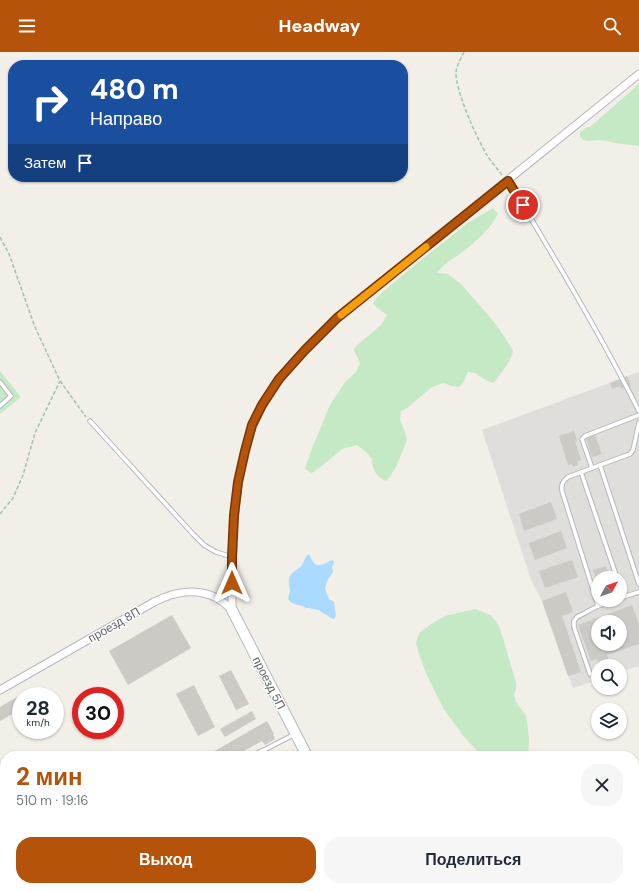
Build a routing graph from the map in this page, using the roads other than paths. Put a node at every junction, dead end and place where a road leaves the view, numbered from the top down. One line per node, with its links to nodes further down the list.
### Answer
1 (639, 74): 2 (street)
2 (508, 181): 5 (lane); 12 (street)
3 (0, 382): 4 (lane)
4 (0, 406)
5 (639, 411)
6 (639, 415): 10 (lane)
7 (90, 421): 12 (lane)
8 (639, 422): 9 (lane)
9 (600, 465): 10 (lane); 15 (lane)
10 (592, 468): 11 (lane)
11 (581, 472): 13 (lane); 14 (lane)
12 (232, 557): 19 (street)
13 (615, 571)
14 (591, 584)
15 (639, 584)
16 (639, 592): 17 (lane)
17 (627, 596)
18 (596, 607): 20 (lane)
19 (232, 610): 21 (street, проезд 8П); 22 (street, проезд 5П)
20 (590, 674)
21 (0, 690)
22 (295, 734): 23 (lane); 24 (street, проезд 5П)
23 (262, 751)
24 (304, 751)

